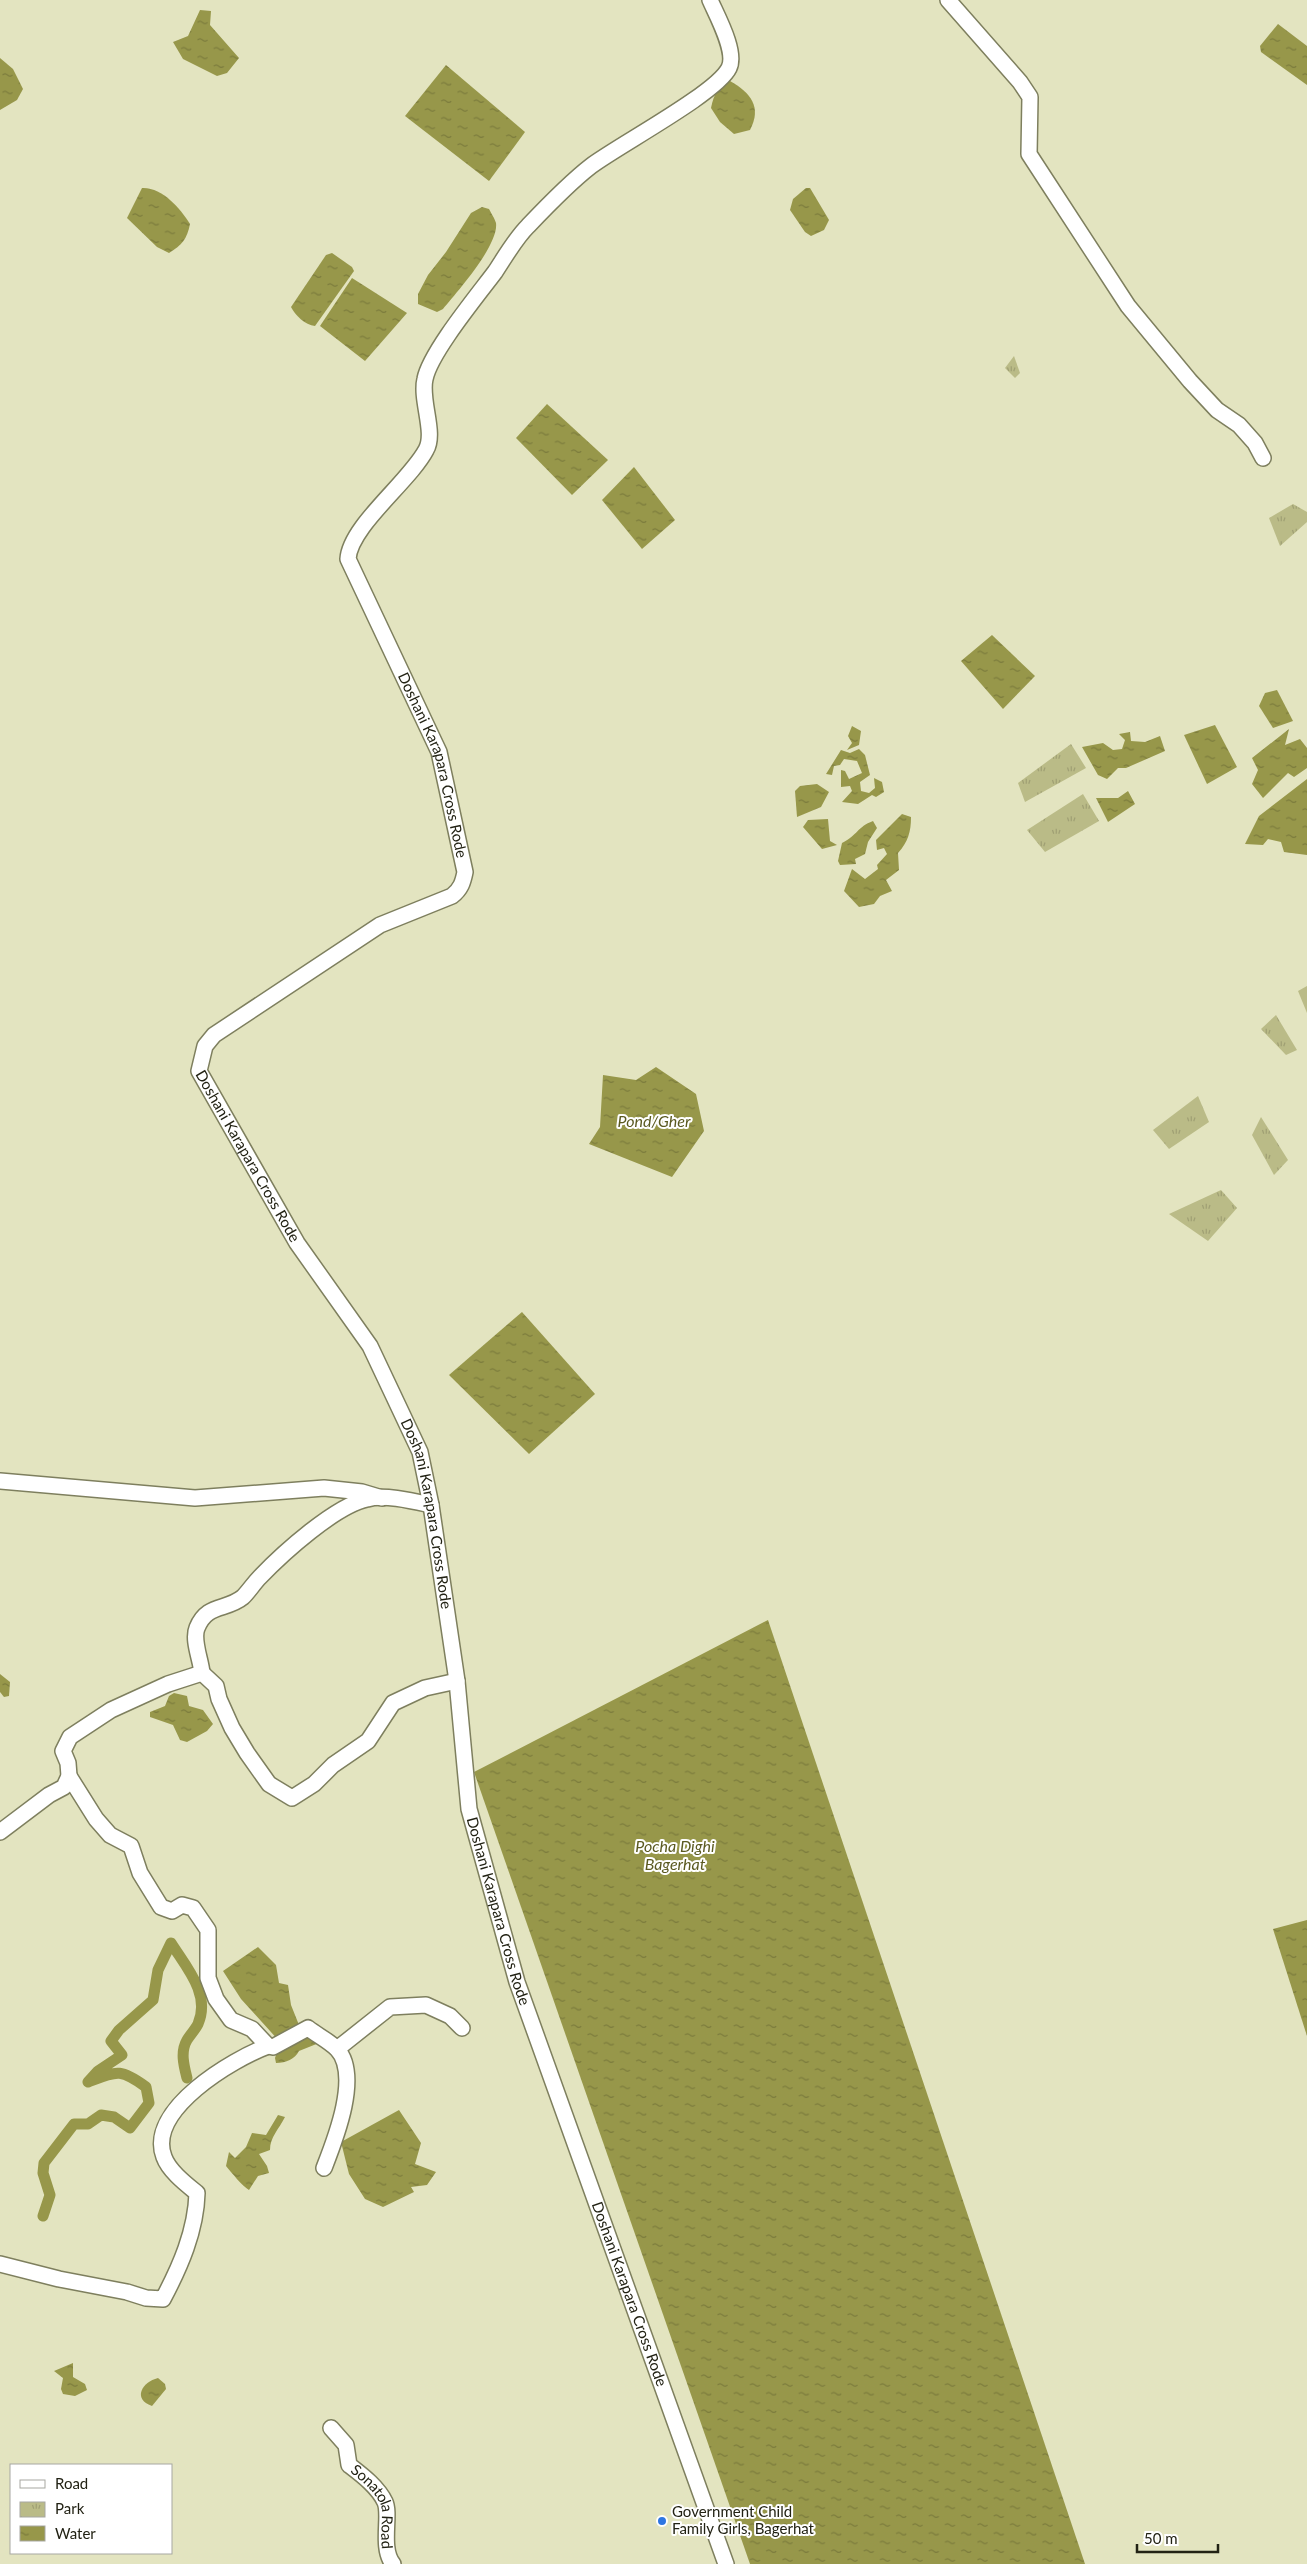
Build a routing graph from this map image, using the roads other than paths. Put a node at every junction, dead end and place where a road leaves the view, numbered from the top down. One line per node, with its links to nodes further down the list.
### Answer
1 (710, 0): 6 (street, Doshani Karapara Cross Rode)
2 (948, 0): 3 (street)
3 (1262, 458)
4 (0, 1482): 5 (street)
5 (382, 1498): 6 (street); 7 (street)
6 (431, 1505): 8 (street, Doshani Karapara Cross Rode)
7 (202, 1673): 8 (street); 9 (street)
8 (456, 1681): 18 (street, Doshani Karapara Cross Rode)
9 (69, 1776): 10 (street); 12 (street)
10 (0, 1832)
11 (462, 2028): 13 (street)
12 (268, 2046): 13 (street); 15 (street)
13 (337, 2049): 14 (street)
14 (324, 2168)
15 (0, 2264)
16 (330, 2428): 17 (street, Sonatola Road)
17 (393, 2564)
18 (726, 2564)

